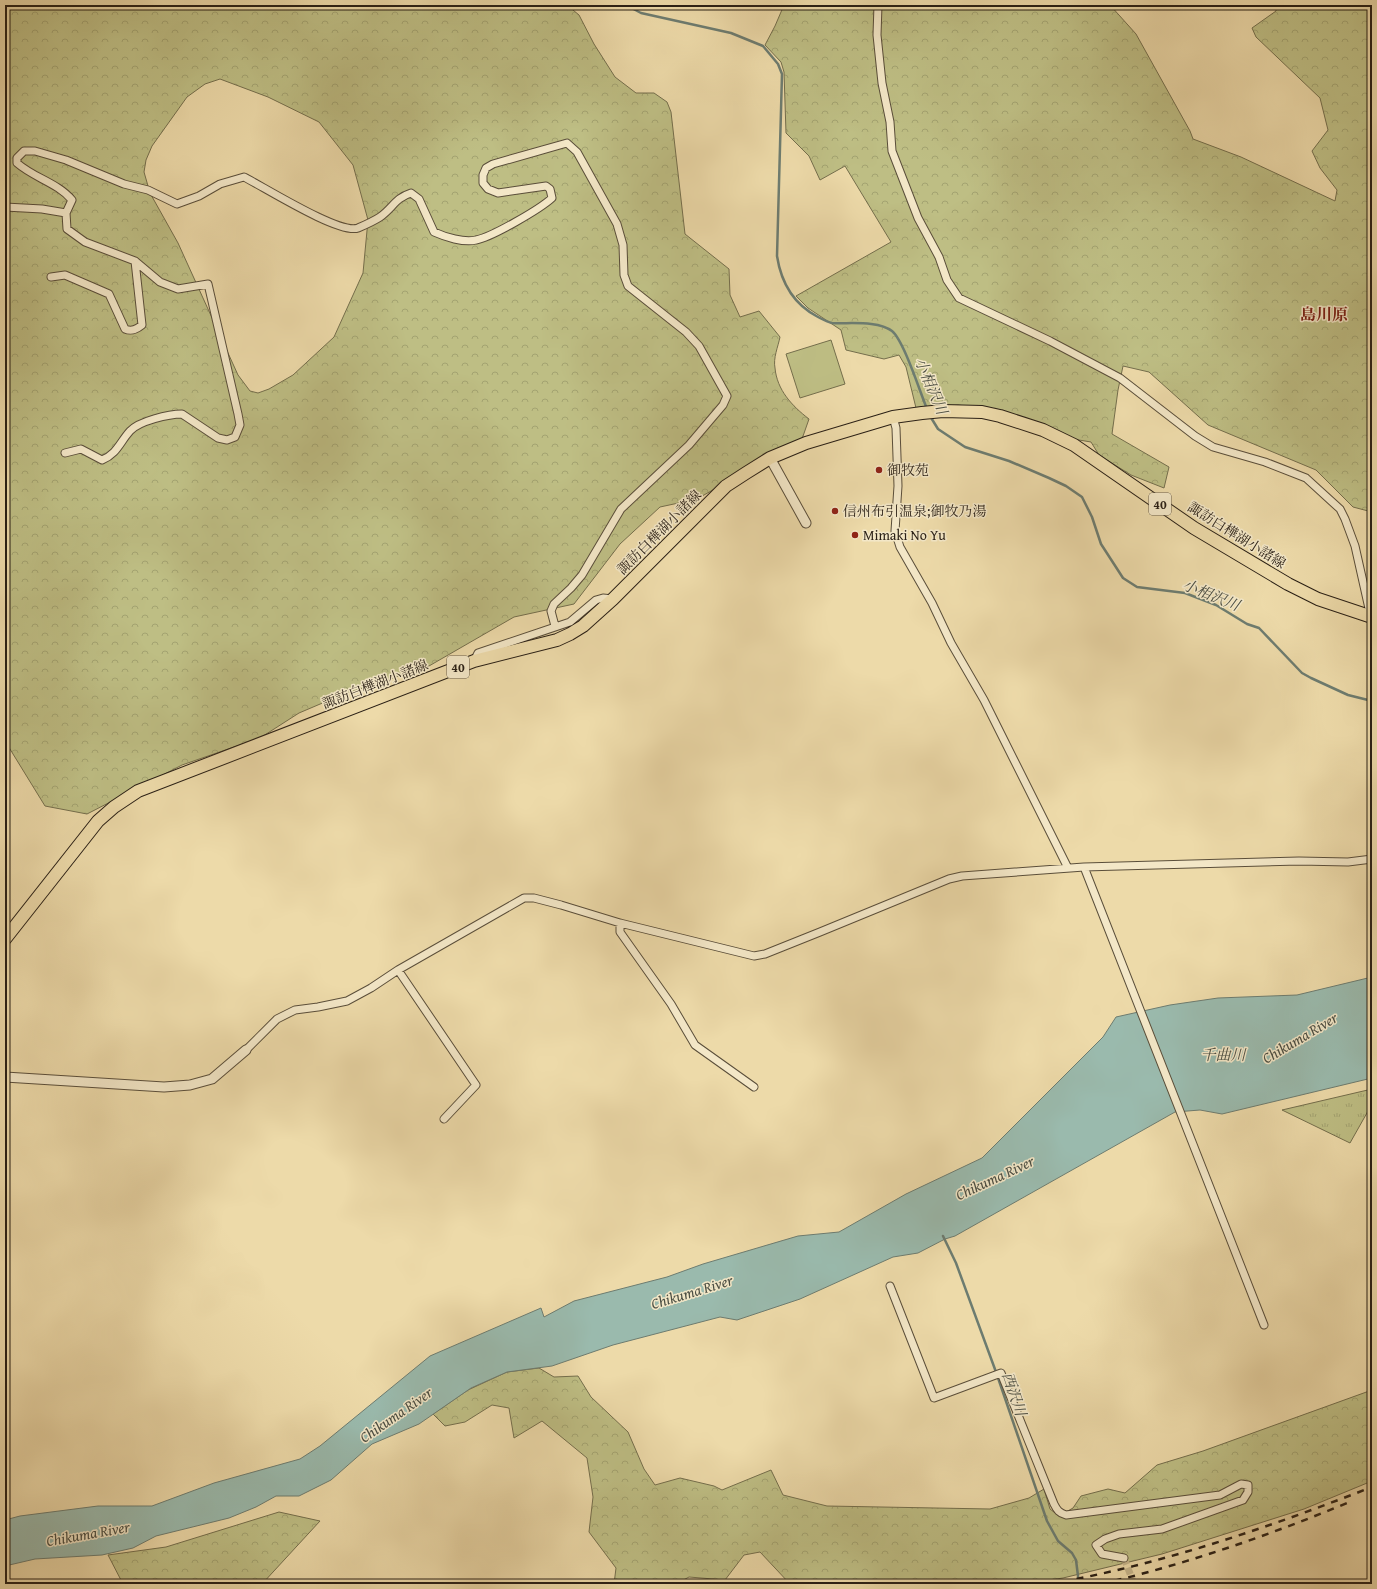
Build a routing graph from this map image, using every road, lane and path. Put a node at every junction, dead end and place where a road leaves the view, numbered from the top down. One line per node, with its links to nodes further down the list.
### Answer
1 (878, 5): 11 (street)
2 (5, 207): 3 (street)
3 (66, 213): 4 (street); 12 (street)
4 (134, 262): 5 (street); 7 (street)
5 (51, 277)
6 (893, 417): 8 (main road, 諏訪白樺湖小諸線 / 40); 11 (main road, 諏訪白樺湖小諸線 / 40); 16 (street)
7 (65, 453)
8 (770, 458): 9 (street); 10 (main road, 諏訪白樺湖小諸線 / 40)
9 (806, 523)
10 (613, 599): 12 (street); 13 (main road, 諏訪白樺湖小諸線 / 40)
11 (1370, 617)
12 (555, 626): 13 (street)
13 (474, 661): 18 (main road, 諏訪白樺湖小諸線 / 40)
14 (1372, 859): 15 (street)
15 (1084, 867): 16 (street); 25 (street)
16 (1068, 868): 17 (street)
17 (620, 923): 19 (street); 22 (street)
18 (5, 939)
19 (398, 970): 20 (street); 23 (street)
20 (246, 1050): 21 (street)
21 (5, 1076)
22 (754, 1087)
23 (444, 1119)
24 (890, 1286): 26 (street)
25 (1264, 1325)
26 (1124, 1558)

